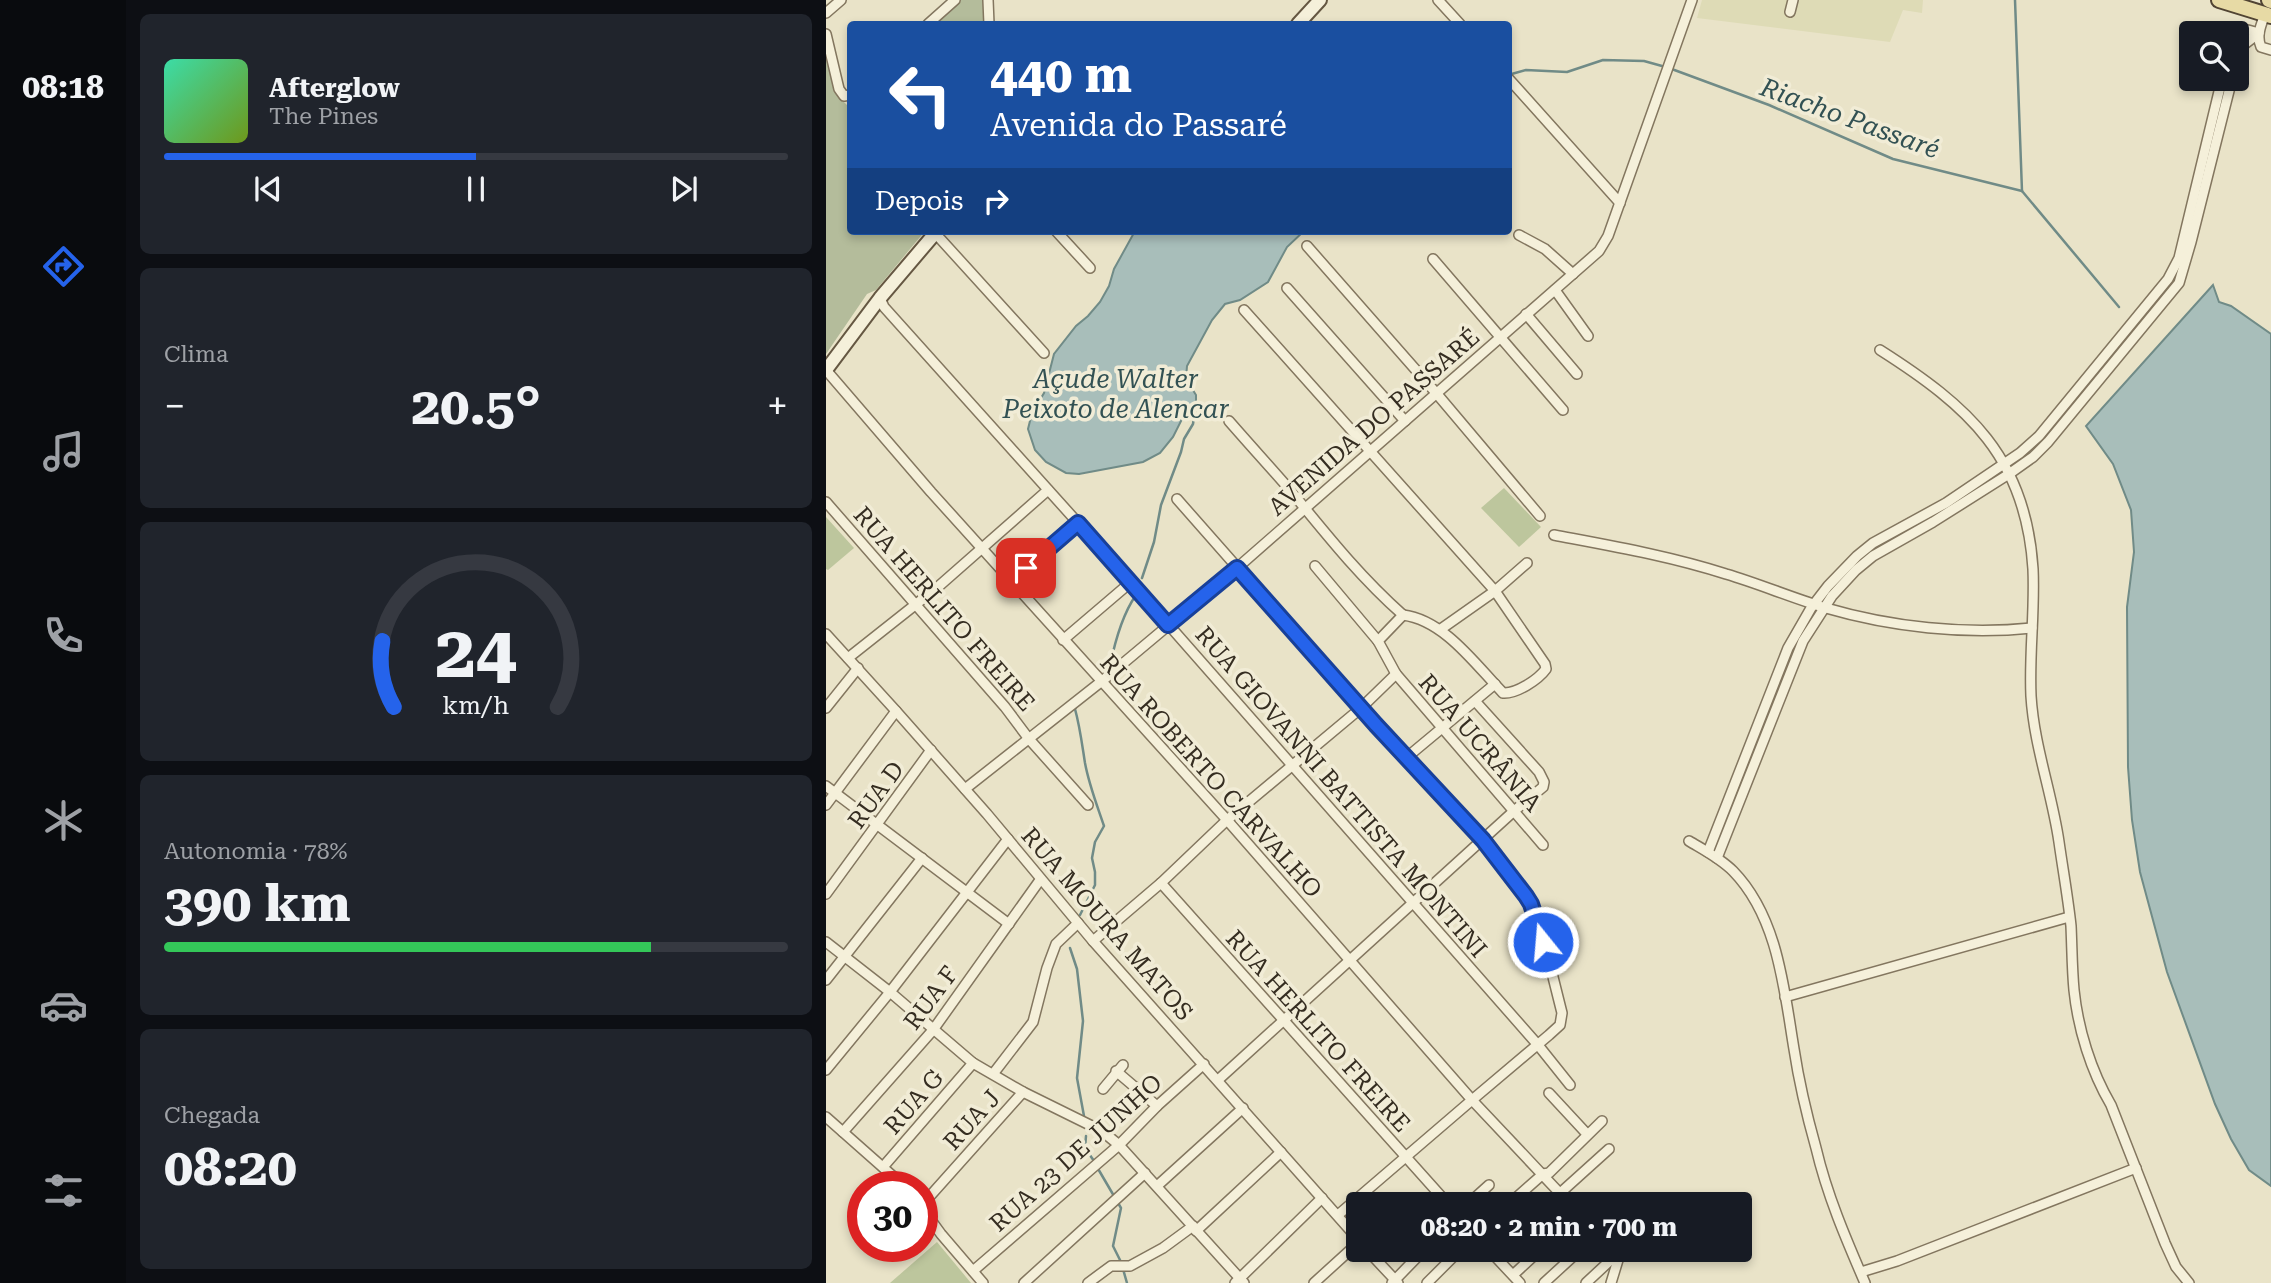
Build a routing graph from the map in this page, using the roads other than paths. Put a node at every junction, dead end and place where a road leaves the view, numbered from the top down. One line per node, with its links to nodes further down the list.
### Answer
1 (841, 0): 11 (street)
2 (955, 0): 12 (street)
3 (988, 0): 13 (street)
4 (1320, 0): 14 (street)
5 (1438, 0): 15 (street)
6 (1692, 0): 25 (street, AVENIDA DO PASSARÉ)
7 (1793, 0): 10 (street)
8 (2219, 0): 9 (main road)
9 (2269, 8): 17 (street)
10 (1790, 12)
11 (826, 13)
12 (931, 21)
13 (989, 21)
14 (1301, 21)
15 (1457, 21)
16 (2249, 30): 17 (street)
17 (2259, 33): 19 (street); 20 (street)
18 (826, 34): 24 (street)
19 (2249, 41)
20 (2271, 50)
21 (1512, 82): 25 (street)
22 (2219, 91): 50 (street)
23 (2229, 91): 51 (street)
24 (847, 96)
25 (1620, 203): 33 (street, AVENIDA DO PASSARÉ)
26 (934, 235): 36 (street)
27 (939, 235): 42 (street)
28 (1060, 235): 32 (street)
29 (1519, 235): 33 (street)
30 (1307, 246): 45 (street)
31 (1433, 259): 40 (street)
32 (1090, 268)
33 (1573, 274): 35 (street, AVENIDA DO PASSARÉ)
34 (1287, 288): 48 (street)
35 (1555, 290): 38 (street, AVENIDA DO PASSARÉ); 39 (street)
36 (880, 303): 43 (street); 52 (street, RUA GIOVANNI BATTISTA MONTINI)
37 (1244, 310): 49 (street)
38 (1526, 314): 40 (street, AVENIDA DO PASSARÉ); 44 (street)
39 (1588, 336)
40 (1501, 337): 45 (street, AVENIDA DO PASSARÉ); 46 (street)
41 (1880, 350): 50 (street)
42 (1044, 353)
43 (826, 370): 59 (street, RUA ROBERTO CARVALHO)
44 (1577, 374)
45 (1437, 394): 48 (street, AVENIDA DO PASSARÉ); 56 (street)
46 (1563, 410)
47 (1229, 421): 55 (street)
48 (1405, 421): 49 (street, AVENIDA DO PASSARÉ)
49 (1369, 451): 55 (street, AVENIDA DO PASSARÉ); 65 (street)
50 (2004, 464): 51 (street); 67 (street)
51 (2009, 474): 68 (street); 71 (street)
52 (1048, 490): 57 (street, RUA GIOVANNI BATTISTA MONTINI); 59 (street)
53 (1177, 499): 62 (street)
54 (826, 502): 66 (street, RUA HERLITO FREIRE)
55 (1304, 509): 62 (street, AVENIDA DO PASSARÉ); 69 (street)
56 (1540, 516)
57 (1078, 523): 63 (street); 64 (street, RUA GIOVANNI BATTISTA MONTINI)
58 (1554, 535): 67 (street)
59 (982, 547): 63 (street, RUA ROBERTO CARVALHO); 66 (street)
60 (1527, 563): 65 (street)
61 (1315, 566): 75 (street)
62 (1237, 568): 70 (street, AVENIDA DO PASSARÉ); 83 (street)
63 (1010, 581): 74 (street, RUA ROBERTO CARVALHO)
64 (1132, 582): 70 (street, RUA GIOVANNI BATTISTA MONTINI); 74 (street)
65 (1495, 591): 72 (street); 80 (street)
66 (915, 604): 76 (street); 86 (street, RUA HERLITO FREIRE)
67 (1814, 604): 68 (street); 102 (street)
68 (1824, 607): 71 (street); 104 (street)
69 (1403, 615): 72 (street); 75 (street)
70 (1168, 625): 79 (street, AVENIDA DO PASSARÉ); 89 (street, RUA GIOVANNI BATTISTA MONTINI)
71 (2032, 628): 110 (street)
72 (1441, 629): 80 (street)
73 (826, 634): 76 (street, RUA MOURA MATOS)
74 (1063, 640): 79 (street, RUA ROBERTO CARVALHO)
75 (1378, 641): 78 (street)
76 (848, 658): 77 (street, RUA MOURA MATOS)
77 (858, 668): 82 (street); 84 (street, RUA MOURA MATOS)
78 (1396, 674): 83 (street, RUA UCRÂNIA); 85 (street, RUA UCRÂNIA)
79 (1102, 681): 86 (street, AVENIDA DO PASSARÉ); 96 (street, RUA ROBERTO CARVALHO)
80 (1495, 684): 81 (street)
81 (1475, 701): 85 (street); 95 (street)
82 (826, 708)
83 (1361, 708): 88 (street); 89 (street, RUA UCRÂNIA)
84 (896, 711): 87 (street, RUA MOURA MATOS); 92 (street)
85 (1442, 729): 88 (street); 95 (street, RUA UCRÂNIA)
86 (1029, 739): 91 (street, AVENIDA DO PASSARÉ); 94 (street, RUA HERLITO FREIRE)
87 (931, 750): 91 (street, RUA MOURA MATOS); 97 (street, RUA D)
88 (1406, 758): 99 (street)
89 (1294, 766): 96 (street, RUA UCRÂNIA); 109 (street, RUA GIOVANNI BATTISTA MONTINI)
90 (826, 786): 92 (street)
91 (965, 789): 98 (street, RUA MOURA MATOS)
92 (835, 793): 93 (street); 97 (street)
93 (826, 804)
94 (1088, 805)
95 (1514, 811): 99 (street); 101 (street, RUA UCRÂNIA)
96 (1227, 820): 106 (street, RUA UCRÂNIA); 116 (street, RUA ROBERTO CARVALHO)
97 (878, 826): 103 (street); 108 (street, RUA D)
98 (1008, 839): 105 (street, RUA MOURA MATOS); 107 (street)
99 (1483, 840): 109 (street); 122 (street)
100 (1689, 841): 102 (street)
101 (1543, 845)
102 (1707, 852): 104 (street)
103 (922, 858): 107 (street); 115 (street)
104 (1717, 858): 119 (street)
105 (1040, 880): 111 (street, RUA F); 112 (street, RUA MOURA MATOS)
106 (1161, 883): 113 (street, RUA UCRÂNIA); 120 (street, RUA HERLITO FREIRE)
107 (966, 893): 111 (street); 118 (street)
108 (826, 894)
109 (1414, 903): 116 (street); 122 (street, RUA GIOVANNI BATTISTA MONTINI)
110 (2069, 917): 119 (street); 144 (street)
111 (1009, 923): 121 (street, RUA F)
112 (1078, 923): 113 (street, RUA MOURA MATOS); 126 (street)
113 (1093, 941): 124 (street, RUA MOURA MATOS)
114 (826, 942): 115 (street)
115 (846, 957): 117 (street); 118 (street)
116 (1349, 961): 120 (street); 132 (street, RUA ROBERTO CARVALHO)
117 (826, 980)
118 (890, 992): 121 (street); 125 (street)
119 (1785, 997): 171 (street)
120 (1283, 1021): 127 (street); 142 (street, RUA HERLITO FREIRE)
121 (933, 1030): 123 (street); 137 (street, RUA F)
122 (1538, 1045): 128 (street, RUA GIOVANNI BATTISTA MONTINI); 132 (street)
123 (973, 1063): 126 (street); 143 (street, RUA G)
124 (1204, 1064): 127 (street, RUA MOURA MATOS); 133 (street, RUA 23 DE JUNHO)
125 (826, 1070)
126 (993, 1074): 130 (street)
127 (1218, 1080): 134 (street, RUA MOURA MATOS)
128 (1570, 1085)
129 (1103, 1089): 133 (street)
130 (1023, 1092): 139 (street); 150 (street, RUA J)
131 (1549, 1093): 138 (street)
132 (1472, 1100): 142 (street); 147 (street, RUA ROBERTO CARVALHO)
133 (1157, 1106): 139 (street, RUA 23 DE JUNHO)
134 (1242, 1108): 141 (street, RUA MOURA MATOS); 149 (street)
135 (826, 1117): 137 (street)
136 (1602, 1121): 138 (street)
137 (843, 1132): 143 (street)
138 (1587, 1134): 147 (street)
139 (1119, 1145): 146 (street); 170 (street, RUA 23 DE JUNHO)
140 (1609, 1149): 155 (street)
141 (1281, 1152): 156 (street, RUA MOURA MATOS); 159 (street)
142 (1406, 1157): 151 (street, RUA HERLITO FREIRE); 157 (street)
143 (883, 1167): 145 (street)
144 (2136, 1168): 171 (street); 185 (street)
145 (887, 1171)
146 (1145, 1173): 149 (street); 176 (street)
147 (1543, 1174): 153 (street); 154 (street, RUA ROBERTO CARVALHO)
148 (1489, 1185): 152 (street)
149 (1157, 1186): 159 (street)
150 (938, 1188)
151 (1437, 1192)
152 (1481, 1192)
153 (1523, 1192)
154 (1558, 1192)
155 (1562, 1192)
156 (1322, 1198): 157 (street, RUA MOURA MATOS); 173 (street)
157 (1338, 1215): 158 (street, RUA MOURA MATOS)
158 (1346, 1225)
159 (1195, 1228): 173 (street); 177 (street)
160 (938, 1230): 170 (street)
161 (1346, 1252): 178 (street)
162 (1378, 1262): 174 (street)
163 (1413, 1262): 174 (street)
164 (1448, 1262): 179 (street)
165 (1502, 1262): 172 (street)
166 (1527, 1262): 172 (street)
167 (1567, 1262): 181 (street)
168 (1607, 1262): 182 (street)
169 (1613, 1262): 183 (street)
170 (973, 1271): 175 (street)
171 (1861, 1272): 184 (street)
172 (1513, 1275): 180 (street)
173 (1239, 1281)
174 (1395, 1282)
175 (983, 1283)
176 (1024, 1283)
177 (1088, 1283)
178 (1314, 1283)
179 (1427, 1283)
180 (1520, 1283)
181 (1544, 1283)
182 (1586, 1283)
183 (1611, 1283)
184 (1866, 1283)
185 (2189, 1283)

